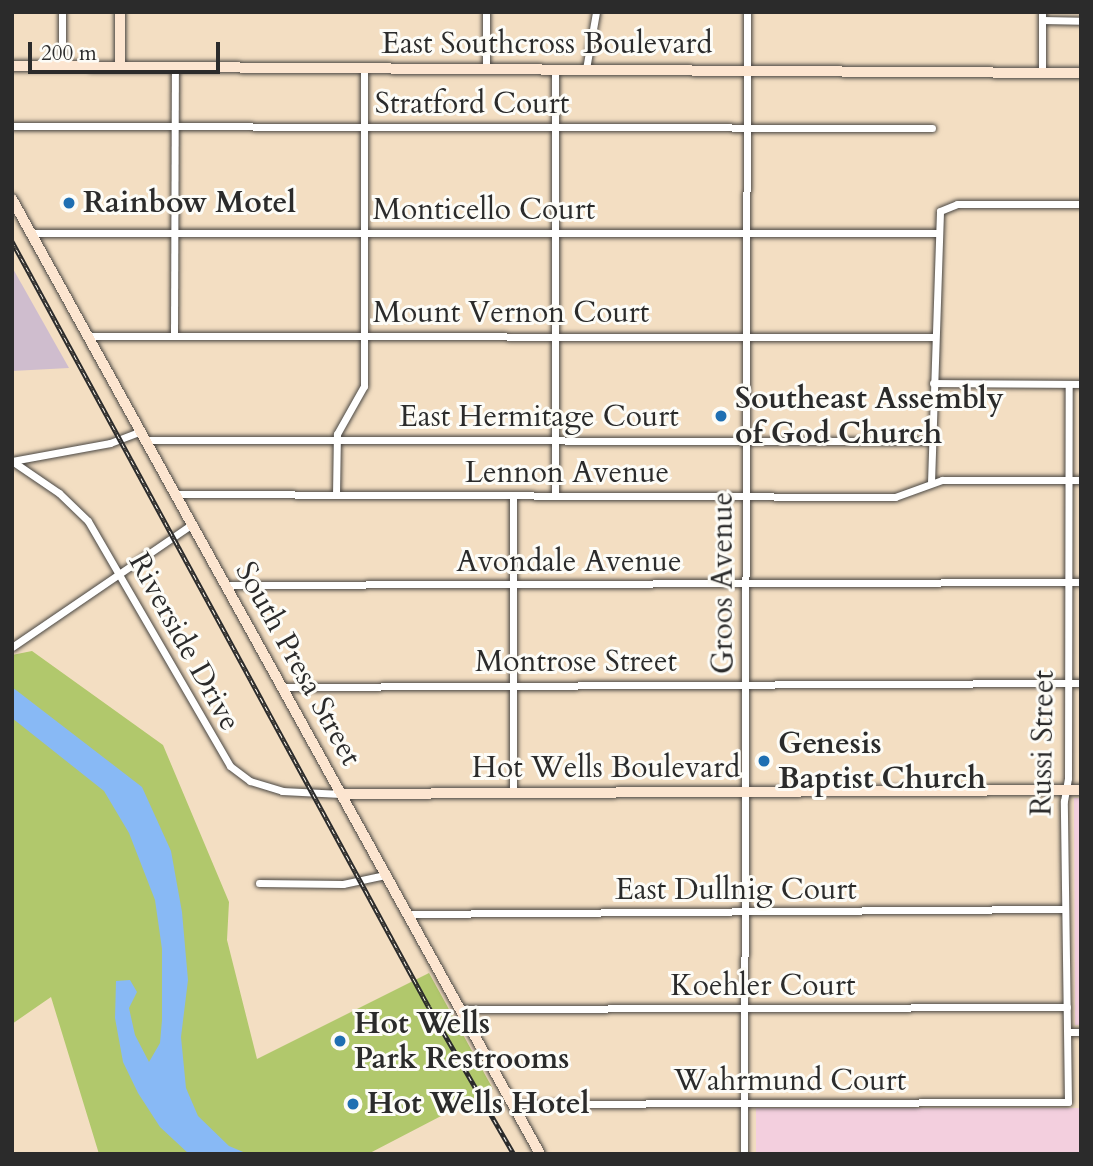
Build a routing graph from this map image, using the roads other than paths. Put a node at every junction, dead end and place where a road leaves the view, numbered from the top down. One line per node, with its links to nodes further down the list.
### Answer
1 (62, 12): 9 (street)
2 (120, 12): 10 (main road)
3 (486, 12): 13 (street)
4 (596, 12): 15 (street)
5 (747, 12): 16 (street, Groos Avenue)
6 (1042, 16): 7 (street); 17 (street)
7 (1081, 21)
8 (12, 66): 9 (main road, East Southcross Boulevard)
9 (62, 66): 10 (main road, East Southcross Boulevard)
10 (120, 66): 11 (main road, East Southcross Boulevard)
11 (175, 67): 12 (main road, East Southcross Boulevard); 21 (street)
12 (364, 67): 13 (main road, East Southcross Boulevard); 22 (street)
13 (486, 68): 14 (main road, East Southcross Boulevard)
14 (555, 68): 15 (main road, East Southcross Boulevard); 23 (street)
15 (586, 69): 16 (main road, East Southcross Boulevard)
16 (747, 69): 17 (main road, East Southcross Boulevard); 20 (street, Groos Avenue)
17 (1042, 72): 18 (main road, East Southcross Boulevard)
18 (1081, 73)
19 (12, 126): 21 (street, Stratford Court)
20 (747, 126): 23 (street, Stratford Court); 24 (street, Stratford Court); 31 (street, Groos Avenue)
21 (176, 127): 22 (street, Stratford Court); 27 (street)
22 (365, 127): 23 (street, Stratford Court); 28 (street)
23 (555, 127): 29 (street)
24 (932, 128)
25 (12, 199): 30 (main road, South Presa Street)
26 (1081, 204): 32 (street)
27 (175, 232): 28 (street, Monticello Court); 30 (street, Monticello Court); 33 (street)
28 (366, 232): 29 (street, Monticello Court); 35 (street)
29 (555, 232): 31 (street, Monticello Court); 36 (street)
30 (31, 233): 34 (main road, South Presa Street)
31 (746, 233): 32 (street, Monticello Court); 37 (street, Groos Avenue)
32 (937, 233): 38 (street)
33 (174, 335): 34 (street, Mount Vernon Court); 35 (street, Mount Vernon Court)
34 (88, 336): 42 (main road, South Presa Street)
35 (365, 336): 36 (street, Mount Vernon Court); 44 (street)
36 (555, 336): 37 (street, Mount Vernon Court); 45 (street)
37 (746, 336): 38 (street, Mount Vernon Court); 46 (street, Groos Avenue)
38 (934, 337): 39 (street)
39 (933, 383): 40 (street); 47 (street)
40 (1069, 384): 41 (street); 49 (street, Russi Street)
41 (1081, 384)
42 (141, 430): 43 (main road, South Presa Street); 48 (street)
43 (146, 440): 44 (street, East Hermitage Court); 52 (main road, South Presa Street)
44 (337, 440): 45 (street, East Hermitage Court); 53 (street)
45 (555, 440): 46 (street, East Hermitage Court); 55 (street)
46 (746, 440): 47 (street, East Hermitage Court); 56 (street, Groos Avenue)
47 (932, 441): 51 (street)
48 (12, 461): 58 (street, Riverside Drive)
49 (1068, 480): 50 (street, Lennon Avenue); 51 (street, Lennon Avenue); 59 (street, Russi Street)
50 (1081, 480)
51 (931, 483): 56 (street, Lennon Avenue)
52 (176, 494): 53 (street, Lennon Avenue); 57 (main road, South Presa Street)
53 (336, 495): 54 (street, Lennon Avenue)
54 (513, 495): 55 (street, Lennon Avenue); 61 (street)
55 (555, 496): 56 (street, Lennon Avenue)
56 (746, 497): 62 (street, Groos Avenue)
57 (192, 524): 58 (street); 63 (main road, South Presa Street)
58 (121, 574): 64 (street); 74 (street, Riverside Drive)
59 (1068, 582): 60 (street, Avondale Avenue); 62 (street, Avondale Avenue); 65 (street, Russi Street)
60 (1081, 582)
61 (513, 584): 62 (street, Avondale Avenue); 63 (street, Avondale Avenue); 68 (street)
62 (746, 584): 67 (street, Groos Avenue)
63 (226, 585): 69 (main road, South Presa Street)
64 (13, 647)
65 (1068, 682): 66 (street, Montrose Street); 67 (street, Montrose Street); 70 (street, Russi Street)
66 (1081, 682)
67 (745, 684): 68 (street, Montrose Street); 73 (street, Groos Avenue)
68 (512, 685): 69 (street, Montrose Street); 72 (street)
69 (282, 687): 74 (main road, South Presa Street)
70 (1066, 790): 71 (main road, Hot Wells Boulevard); 73 (main road, Hot Wells Boulevard); 77 (street, Russi Street)
71 (1081, 790)
72 (513, 792): 73 (main road, Hot Wells Boulevard); 74 (main road, Hot Wells Boulevard)
73 (745, 792): 78 (street, Groos Avenue)
74 (341, 793): 75 (main road, South Presa Street)
75 (386, 875): 76 (street); 79 (main road, South Presa Street)
76 (259, 883)
77 (1065, 909): 78 (street, East Dullnig Court); 80 (street, Russi Street)
78 (745, 912): 79 (street, East Dullnig Court); 82 (street, Groos Avenue)
79 (407, 914): 81 (main road, South Presa Street)
80 (1067, 1007): 82 (street, Koehler Court); 83 (street, Russi Street)
81 (460, 1009): 82 (street, Koehler Court); 86 (main road, South Presa Street)
82 (744, 1009): 87 (street, Groos Avenue)
83 (1068, 1032): 84 (street); 85 (street, Russi Street)
84 (1081, 1032)
85 (1068, 1102): 87 (street, Wahrmund Court)
86 (513, 1104): 87 (street, Wahrmund Court); 88 (main road, South Presa Street)
87 (744, 1104): 89 (street, Groos Avenue)
88 (540, 1154)
89 (744, 1154)

